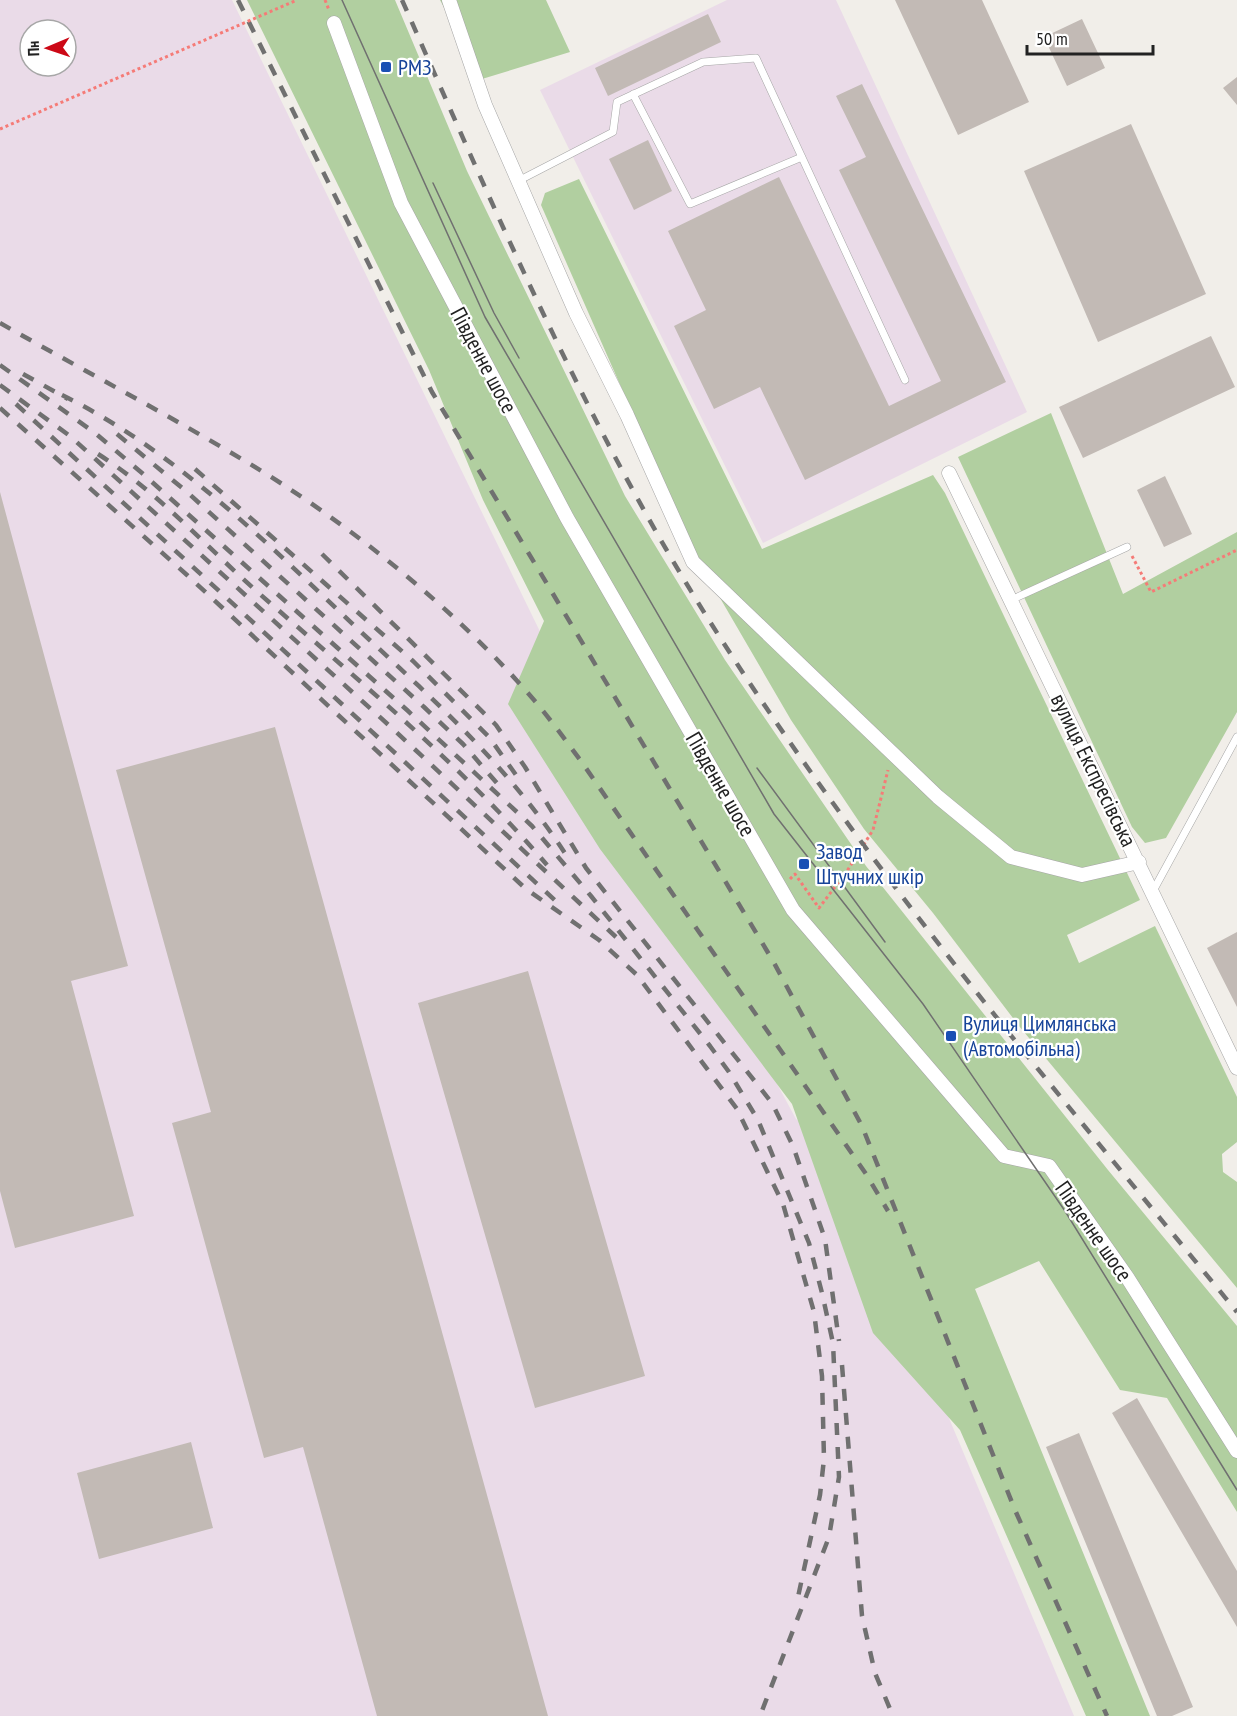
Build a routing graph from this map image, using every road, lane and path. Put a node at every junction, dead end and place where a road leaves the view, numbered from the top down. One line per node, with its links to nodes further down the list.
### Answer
1 (297, 0): 5 (path, bridge)
2 (449, 0): 7 (street)
3 (334, 23): 19 (street, Південне шосе)
4 (633, 94): 6 (lane); 6 (lane); 7 (lane)
5 (0, 129)
6 (802, 157): 8 (lane)
7 (518, 181): 14 (street)
8 (905, 380)
9 (949, 474): 12 (street, вулиця Експресівська)
10 (1127, 547): 11 (path); 12 (lane)
11 (1237, 550)
12 (1011, 600): 15 (street, вулиця Експресівська)
13 (1237, 737): 16 (lane)
14 (894, 753): 15 (street); 17 (path)
15 (1139, 862): 16 (street, вулиця Експресівська)
16 (1153, 891): 18 (street, вулиця Експресівська)
17 (819, 908)
18 (1237, 1068)
19 (1237, 1451)

